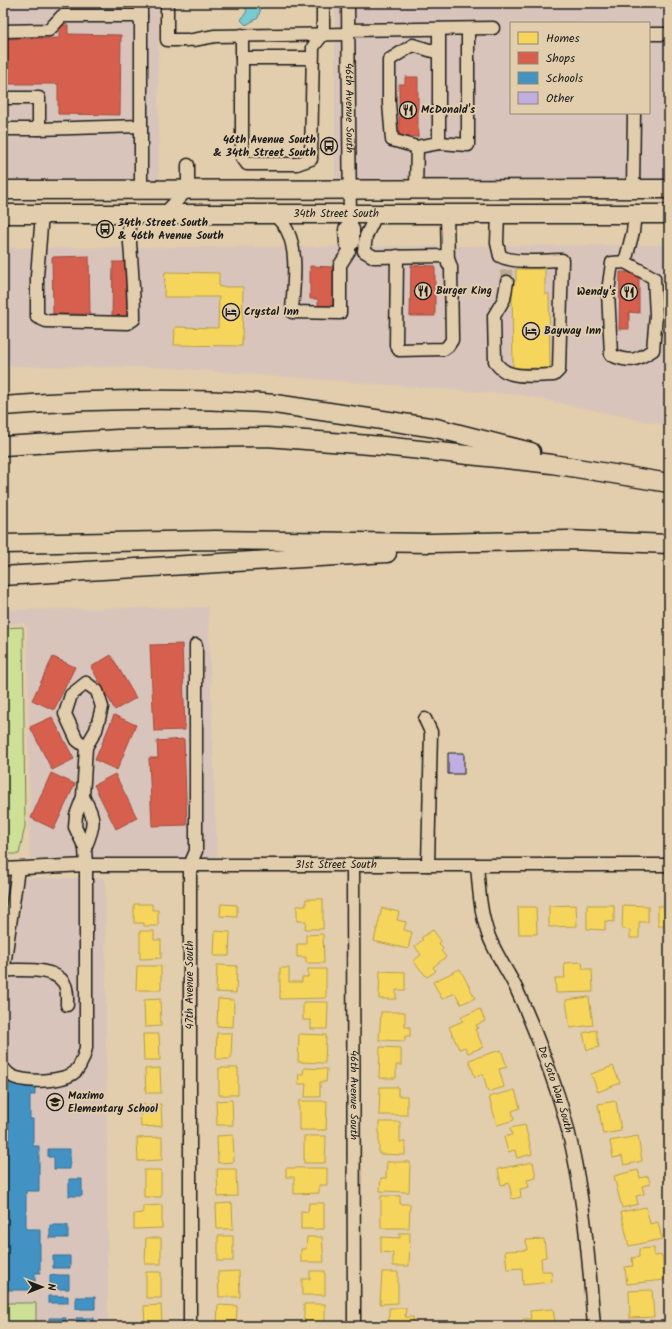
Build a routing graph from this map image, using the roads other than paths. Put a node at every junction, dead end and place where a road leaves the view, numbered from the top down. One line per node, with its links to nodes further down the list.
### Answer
1 (141, 3): 5 (street)
2 (167, 3): 14 (street)
3 (323, 3): 11 (street)
4 (348, 3): 10 (street, 46th Avenue South)
5 (141, 16): 9 (street); 20 (street)
6 (493, 28): 8 (street)
7 (438, 29): 8 (street); 10 (street); 15 (street)
8 (468, 29): 23 (street)
9 (3, 31)
10 (348, 32): 11 (street); 30 (street, 46th Avenue South)
11 (323, 34): 14 (street); 17 (street)
12 (650, 34): 13 (street)
13 (669, 34)
14 (242, 35): 16 (street)
15 (439, 52): 23 (street); 24 (street)
16 (242, 58): 17 (street); 25 (street)
17 (312, 58): 28 (street)
18 (3, 98): 22 (street)
19 (634, 114): 34 (street)
20 (141, 126): 22 (street); 32 (street)
21 (3, 129): 22 (street)
22 (39, 129)
23 (439, 143): 24 (street)
24 (417, 147): 31 (street)
25 (242, 157): 26 (street); 28 (street)
26 (258, 157)
27 (279, 157): 28 (street)
28 (308, 160)
29 (188, 166): 33 (street)
30 (350, 188): 31 (highway); 33 (highway); 49 (street, 46th Avenue South)
31 (416, 188): 34 (highway)
32 (141, 189): 33 (highway); 36 (highway)
33 (188, 189): 47 (street)
34 (633, 189): 35 (highway); 42 (highway)
35 (669, 189)
36 (3, 190)
37 (669, 196): 43 (highway)
38 (273, 213): 47 (highway, 34th Street South); 49 (highway, 34th Street South); 49 (street, 46th Avenue South)
39 (377, 213): 40 (highway, 34th Street South); 49 (highway, 34th Street South); 50 (street)
40 (447, 213): 41 (highway, 34th Street South); 51 (street)
41 (498, 213): 42 (highway, 34th Street South); 53 (street)
42 (580, 213): 43 (highway, 34th Street South)
43 (635, 213): 48 (highway, 34th Street South); 52 (street)
44 (3, 214): 45 (highway, 34th Street South)
45 (42, 214): 46 (highway, 34th Street South); 46 (street)
46 (128, 214): 47 (highway, 34th Street South)
47 (165, 214)
48 (669, 214)
49 (350, 218)
50 (397, 256): 51 (street); 51 (street)
51 (447, 256)
52 (625, 262): 52 (street)
53 (506, 270): 53 (street)
54 (3, 393): 55 (highway)
55 (101, 400): 56 (highway); 58 (highway)
56 (3, 406)
57 (3, 446): 58 (highway)
58 (623, 476): 59 (highway)
59 (669, 483)
60 (431, 543): 61 (highway); 62 (highway); 63 (highway)
61 (3, 544)
62 (669, 544)
63 (3, 576)
64 (196, 645): 71 (street, 47th Avenue South)
65 (425, 719): 72 (street)
66 (86, 747): 66 (street); 67 (street)
67 (83, 797): 68 (street); 68 (street)
68 (85, 848): 70 (street)
69 (353, 864): 71 (street, 31st Street South); 72 (street, 31st Street South); 81 (street, 46th Avenue South)
70 (86, 865): 71 (street, 31st Street South); 76 (street, 31st Street South); 79 (street)
71 (190, 865): 80 (street, 47th Avenue South)
72 (428, 865): 74 (street, 31st Street South)
73 (669, 865): 74 (street, 31st Street South)
74 (477, 866): 82 (street, De Soto Way South)
75 (3, 869): 76 (street, 31st Street South)
76 (18, 869): 77 (street)
77 (3, 972): 78 (street)
78 (66, 1005)
79 (3, 1068)
80 (190, 1326)
81 (354, 1326)
82 (594, 1326)

